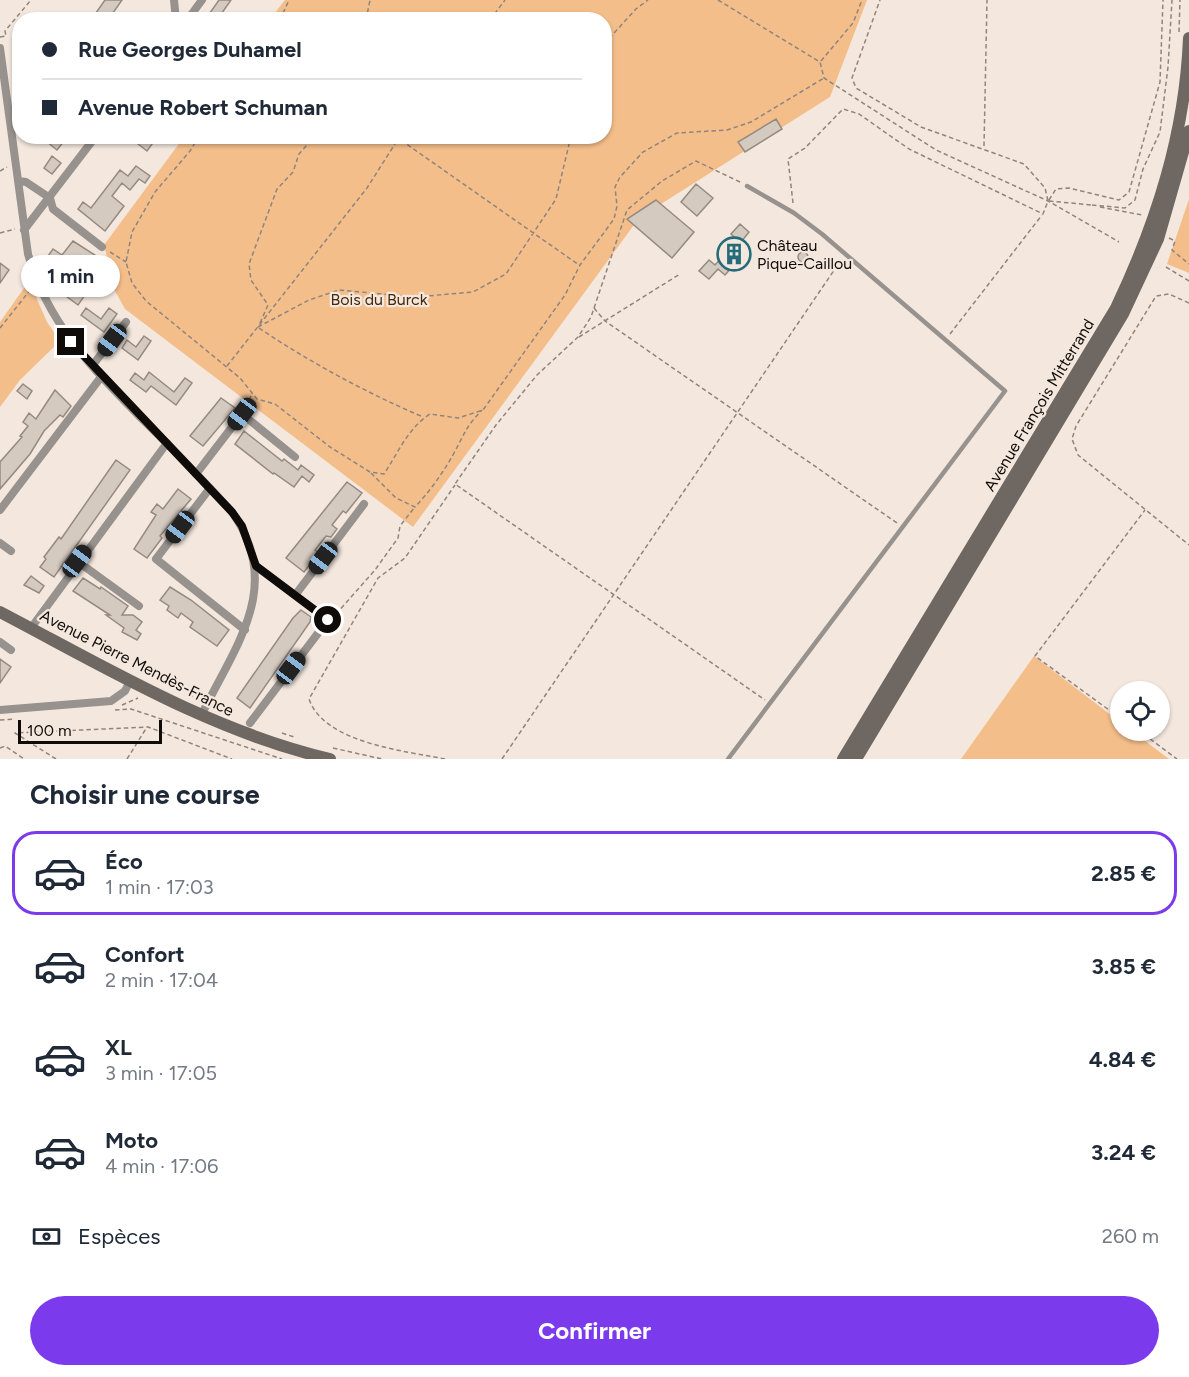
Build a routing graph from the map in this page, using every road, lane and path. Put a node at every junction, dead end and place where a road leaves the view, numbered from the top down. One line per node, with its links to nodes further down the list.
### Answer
1 (32, 0): 10 (path)
2 (648, 0): 12 (path)
3 (718, 0): 16 (path)
4 (862, 0): 16 (path)
5 (880, 0): 27 (path)
6 (987, 0): 27 (path)
7 (1164, 0): 31 (path)
8 (1172, 0): 32 (path)
9 (1180, 0): 13 (path)
10 (22, 12)
11 (12, 23): 14 (path)
12 (612, 35)
13 (1184, 36): 116 (main road, Avenue François Mitterrand)
14 (0, 37)
15 (0, 48): 19 (street)
16 (820, 62): 17 (path)
17 (824, 78): 31 (path); 45 (path)
18 (1189, 131): 117 (main road, Avenue François Mitterrand)
19 (12, 132)
20 (14, 144): 28 (street)
21 (90, 144): 30 (street)
22 (194, 144): 43 (path)
23 (307, 144): 54 (path)
24 (394, 144): 54 (path)
25 (408, 144): 37 (path)
26 (569, 144): 37 (path)
27 (984, 148): 31 (path)
28 (19, 181): 30 (street); 36 (street)
29 (747, 186): 33 (lane); 51 (path)
30 (50, 198): 36 (street); 41 (street)
31 (1048, 201): 32 (path); 34 (path); 40 (path)
32 (1092, 205): 35 (path)
33 (794, 213): 34 (path); 42 (lane)
34 (1043, 214): 57 (path)
35 (1144, 216)
36 (24, 228): 38 (path); 48 (street)
37 (535, 232): 45 (path); 54 (path)
38 (0, 233)
39 (1168, 237): 44 (path)
40 (1119, 242)
41 (102, 247): 43 (path)
42 (845, 254): 57 (lane); 64 (path)
43 (126, 262): 59 (path)
44 (1189, 264)
45 (580, 265): 62 (path)
46 (1166, 267): 49 (path)
47 (680, 274): 52 (path)
48 (37, 281): 55 (path); 58 (street)
49 (1189, 281)
50 (1189, 303): 74 (path)
51 (594, 308): 52 (path); 56 (path)
52 (605, 321): 56 (path); 64 (path)
53 (126, 322): 58 (street)
54 (258, 327): 59 (path); 65 (path)
55 (0, 328)
56 (578, 337): 70 (path)
57 (945, 340): 76 (lane)
58 (92, 366): 60 (street)
59 (226, 367): 61 (path)
60 (101, 377): 66 (street); 75 (street)
61 (251, 395): 63 (path); 68 (path)
62 (483, 410): 65 (path); 73 (path)
63 (242, 414): 67 (street); 69 (street)
64 (738, 414): 76 (path); 83 (path)
65 (424, 418): 68 (path)
66 (166, 443): 69 (street); 80 (street)
67 (295, 457)
68 (370, 472): 73 (path)
69 (196, 474): 71 (street)
70 (455, 484): 83 (path); 113 (path)
71 (210, 488): 81 (street); 88 (street)
72 (364, 504): 82 (street)
73 (415, 507): 86 (path)
74 (1145, 509): 78 (path); 96 (path)
75 (0, 510)
76 (903, 527): 93 (lane)
77 (0, 543): 79 (street)
78 (1189, 544)
79 (11, 551)
80 (77, 561): 84 (street); 87 (street)
81 (256, 566): 82 (street); 88 (street)
82 (296, 594): 86 (street)
83 (614, 595): 93 (path); 114 (path)
84 (139, 606)
85 (0, 612): 87 (main road, Avenue Pierre Mendès-France)
86 (328, 620): 99 (street)
87 (30, 628): 91 (main road, Avenue Pierre Mendès-France)
88 (245, 630): 98 (street)
89 (0, 642): 90 (street)
90 (11, 650)
91 (130, 681): 94 (street); 98 (main road, Avenue Pierre Mendès-France)
92 (215, 703): 97 (path)
93 (770, 704): 115 (lane)
94 (0, 710)
95 (109, 711): 110 (path)
96 (1110, 711)
97 (229, 715)
98 (201, 716): 111 (main road, Avenue Pierre Mendès-France)
99 (250, 723)
100 (148, 727): 107 (path); 108 (path); 109 (path)
101 (283, 733): 102 (path)
102 (294, 737)
103 (1152, 741): 118 (path)
104 (325, 746): 112 (path)
105 (0, 748): 106 (path)
106 (24, 759)
107 (56, 759)
108 (127, 759)
109 (232, 759)
110 (282, 759)
111 (330, 759)
112 (382, 759)
113 (444, 759)
114 (502, 759)
115 (728, 759)
116 (843, 759)
117 (856, 759)
118 (1177, 759)

